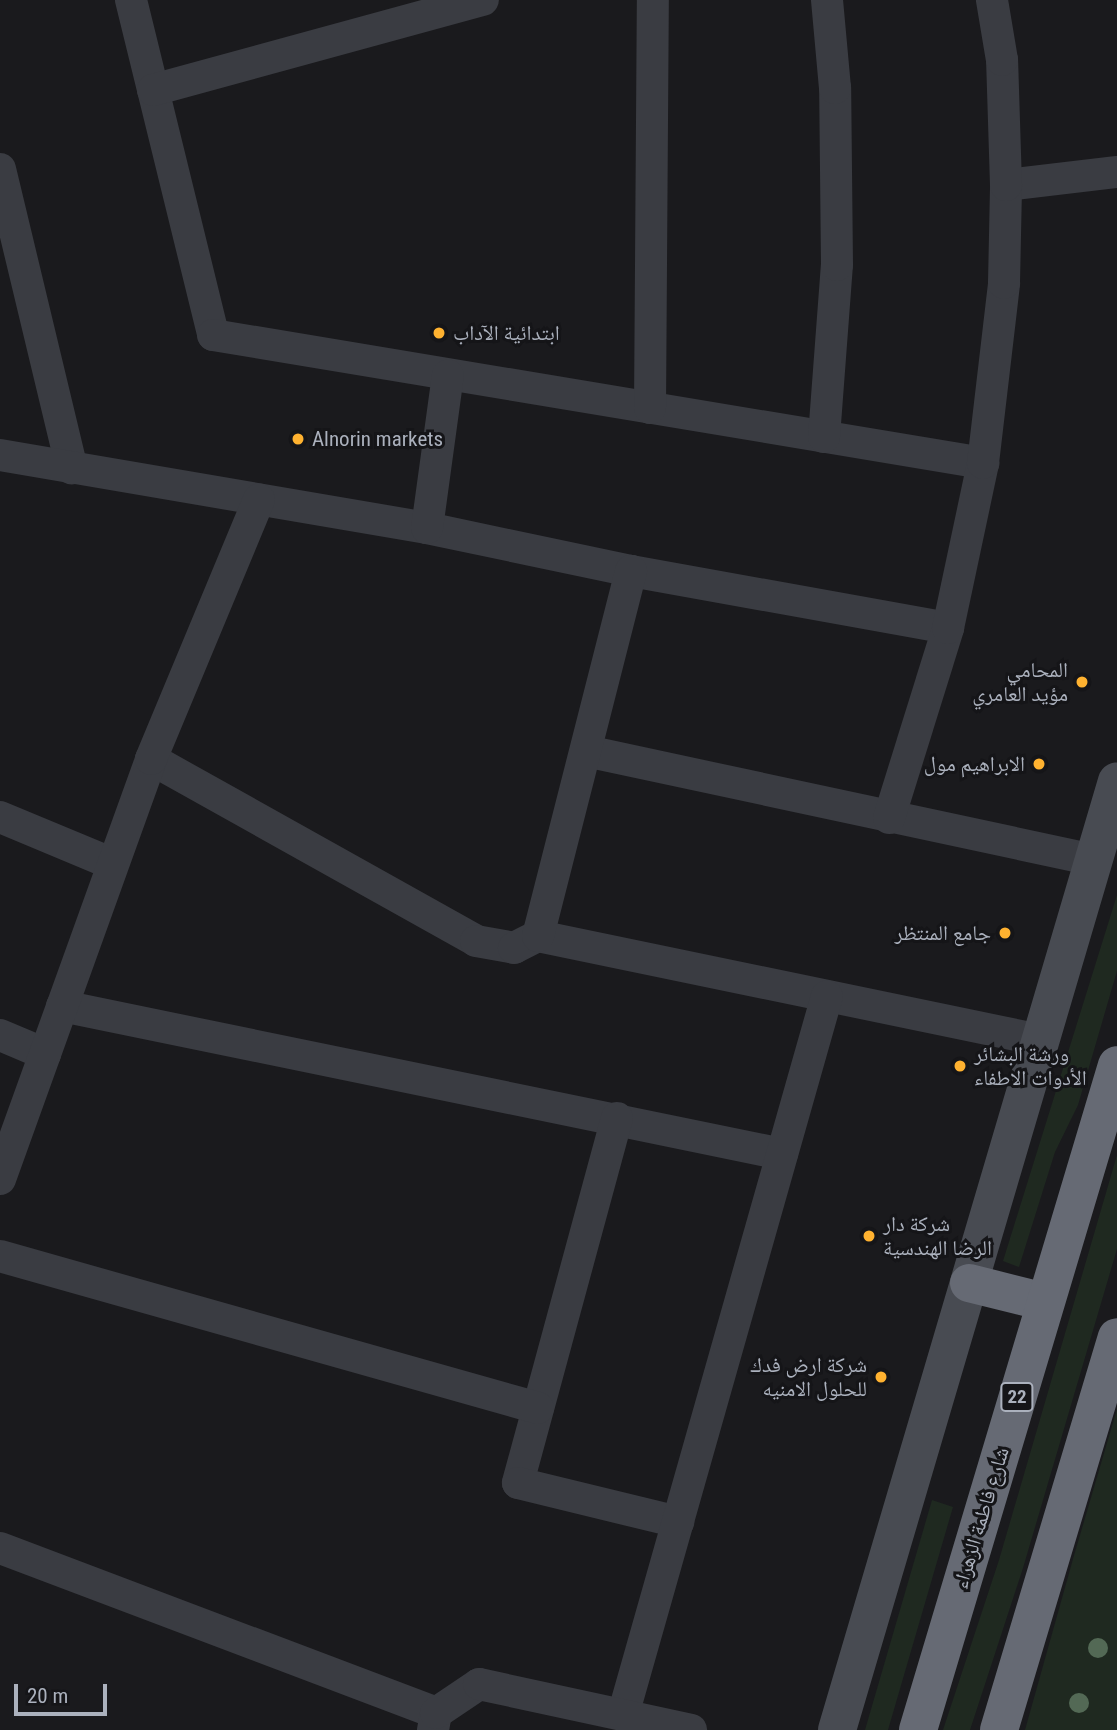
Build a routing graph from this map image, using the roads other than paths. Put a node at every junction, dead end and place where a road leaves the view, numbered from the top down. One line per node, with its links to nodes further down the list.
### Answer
1 (131, 0): 6 (street)
2 (483, 0): 6 (street)
3 (653, 0): 11 (street)
4 (827, 0): 12 (street)
5 (992, 0): 9 (street)
6 (153, 90): 10 (street)
7 (0, 169): 15 (street)
8 (1117, 172): 9 (street)
9 (1006, 185): 14 (street)
10 (448, 375): 11 (street); 17 (street)
11 (650, 408): 12 (street)
12 (824, 437): 14 (street)
13 (0, 456): 15 (street)
14 (983, 463): 19 (street)
15 (72, 468): 16 (street)
16 (260, 500): 17 (street); 21 (street)
17 (427, 528): 18 (street)
18 (631, 571): 19 (street); 20 (street)
19 (948, 628): 24 (street)
20 (586, 751): 24 (street); 27 (street)
21 (151, 758): 26 (street); 27 (street)
22 (1117, 781): 25 (main road)
23 (0, 817): 26 (street)
24 (889, 817): 25 (street)
25 (1094, 860): 31 (main road)
26 (113, 864): 29 (street)
27 (538, 936): 28 (street)
28 (827, 996): 31 (street); 35 (street)
29 (62, 1006): 32 (street); 34 (street)
30 (0, 1035): 32 (street)
31 (1041, 1040): 38 (main road)
32 (45, 1054): 36 (street)
33 (1117, 1065): 39 (highway, شارع فاطمة الزهراء / 22)
34 (617, 1118): 35 (street); 41 (street)
35 (782, 1154): 42 (street)
36 (0, 1178)
37 (0, 1256): 41 (street)
38 (969, 1283): 39 (highway); 47 (main road)
39 (1045, 1302): 48 (highway, شارع فاطمة الزهراء / 22)
40 (1117, 1337): 49 (highway)
41 (538, 1408): 42 (street)
42 (678, 1522): 44 (street)
43 (0, 1548): 45 (street)
44 (623, 1715): 45 (street); 46 (street)
45 (434, 1722)
46 (691, 1730)
47 (837, 1730)
48 (918, 1730)
49 (999, 1730)

